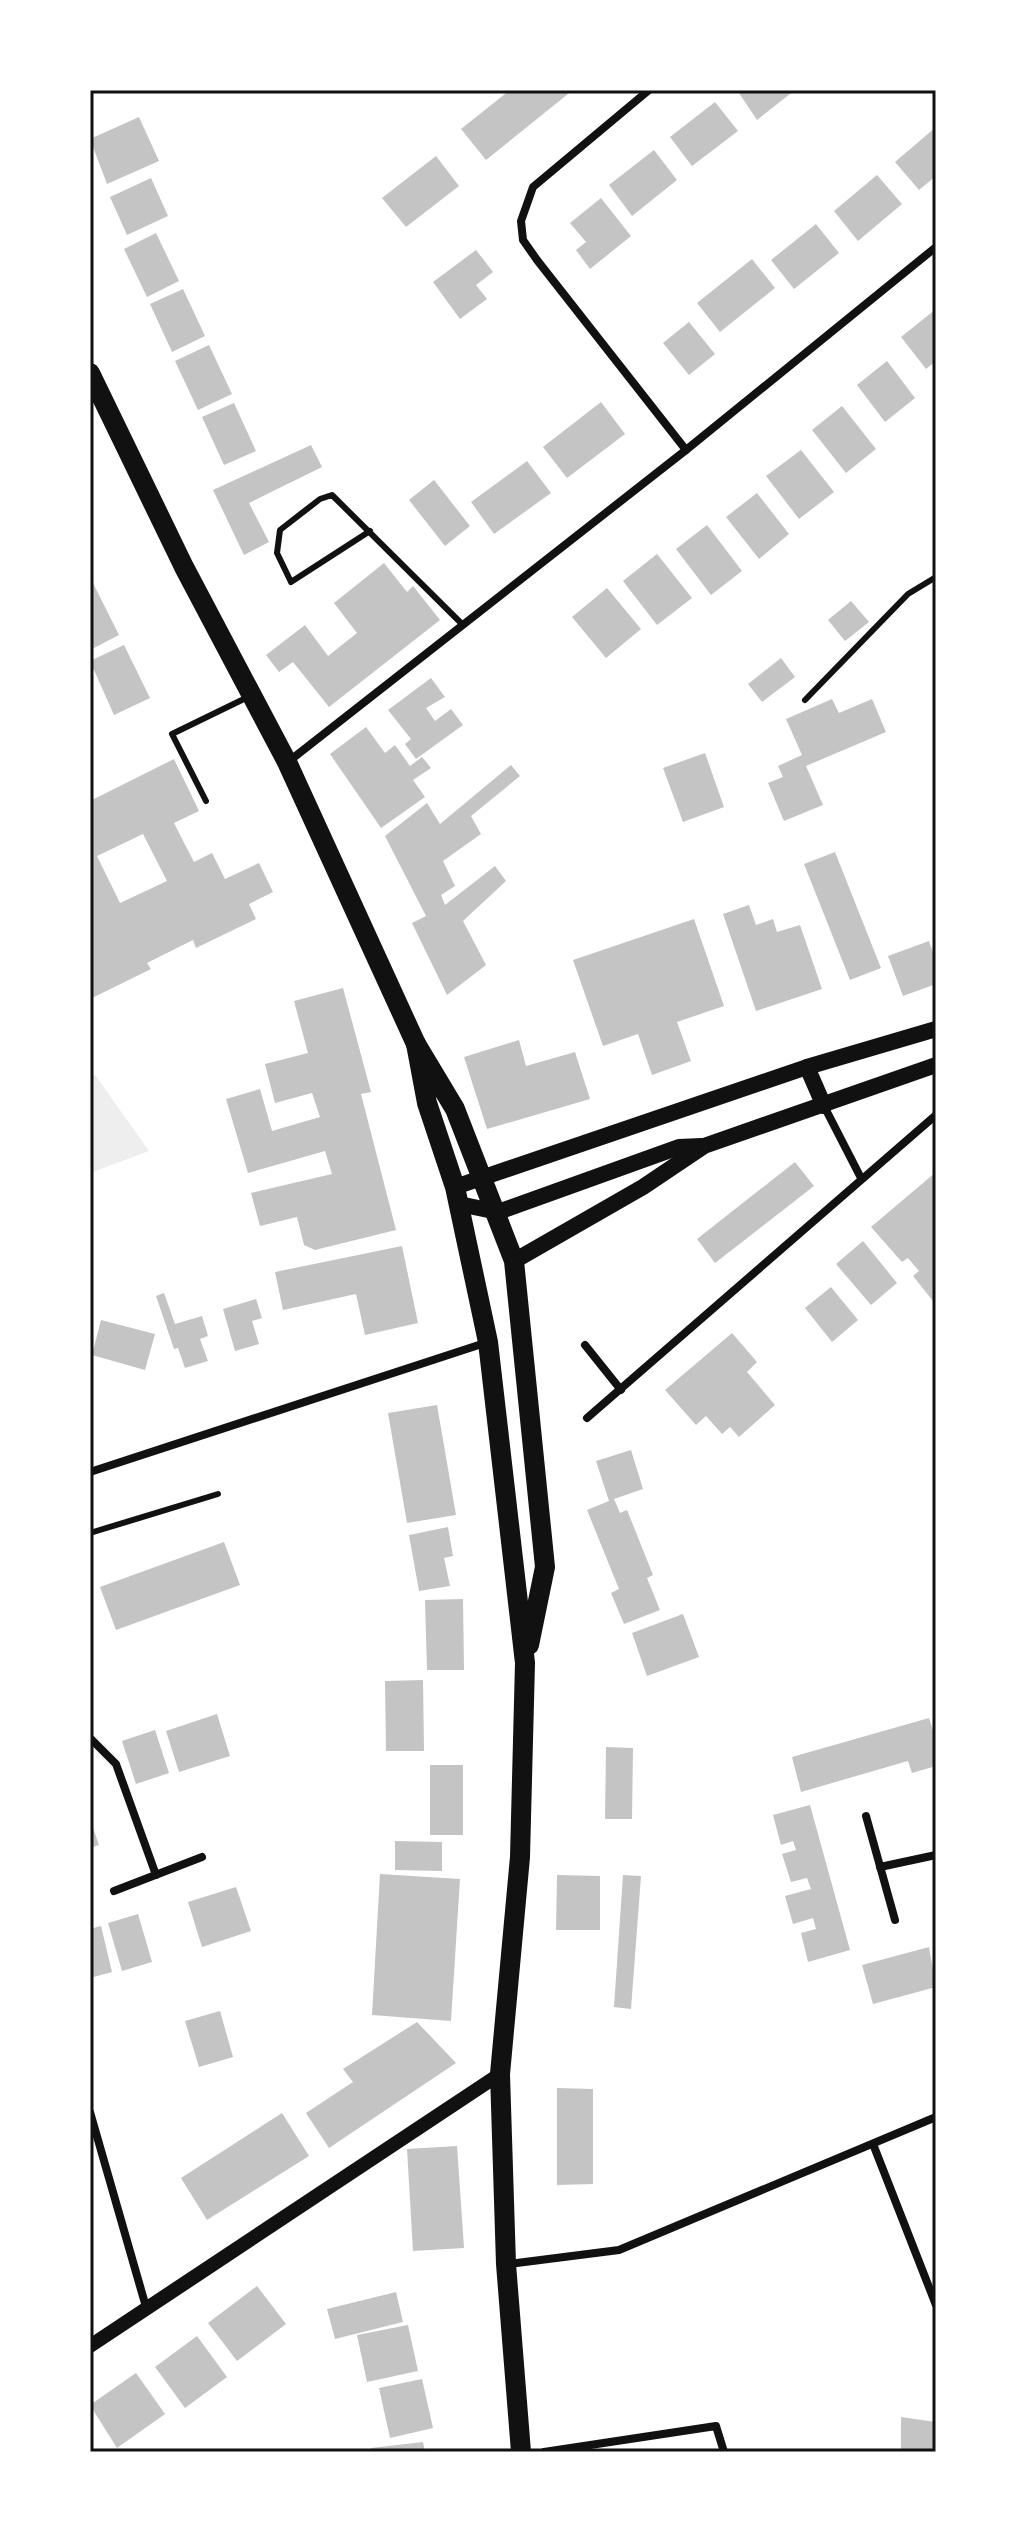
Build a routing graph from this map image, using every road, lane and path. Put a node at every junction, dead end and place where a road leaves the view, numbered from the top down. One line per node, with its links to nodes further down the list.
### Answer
1 (649, 90): 4 (street)
2 (936, 247): 4 (street)
3 (90, 373): 8 (main road)
4 (686, 450): 7 (street)
5 (370, 531): 5 (lane); 7 (lane)
6 (936, 577): 9 (lane)
7 (463, 625): 10 (street)
8 (251, 696): 10 (main road); 11 (lane)
9 (805, 700)
10 (287, 762): 13 (main road)
11 (206, 801)
12 (936, 1029): 15 (main road)
13 (416, 1044): 19 (main road); 21 (main road)
14 (936, 1065): 16 (main road)
15 (807, 1067): 16 (main road); 19 (main road)
16 (824, 1106): 18 (main road); 20 (street)
17 (936, 1115): 20 (street)
18 (704, 1146): 22 (main road); 23 (main road)
19 (484, 1177): 21 (main road); 22 (main road)
20 (861, 1178): 26 (street)
21 (457, 1195): 22 (main road); 24 (main road)
22 (498, 1212): 23 (main road)
23 (514, 1261): 31 (main road)
24 (488, 1342): 28 (street); 31 (main road)
25 (585, 1345): 26 (street)
26 (621, 1390): 27 (street)
27 (587, 1418)
28 (90, 1472)
29 (218, 1494): 30 (lane)
30 (90, 1533)
31 (525, 1663): 40 (main road)
32 (90, 1738): 37 (street)
33 (866, 1816): 36 (street)
34 (936, 1855): 36 (street)
35 (202, 1857): 37 (street)
36 (880, 1867): 39 (street)
37 (156, 1875): 38 (street)
38 (114, 1891)
39 (895, 1920)
40 (500, 2074): 44 (main road); 46 (street)
41 (90, 2112): 46 (street)
42 (936, 2117): 43 (street)
43 (873, 2144): 44 (street); 45 (street)
44 (506, 2264): 48 (main road)
45 (936, 2305)
46 (146, 2307): 47 (street)
47 (90, 2346)
48 (521, 2452)
49 (544, 2452): 50 (street)
50 (724, 2452)

